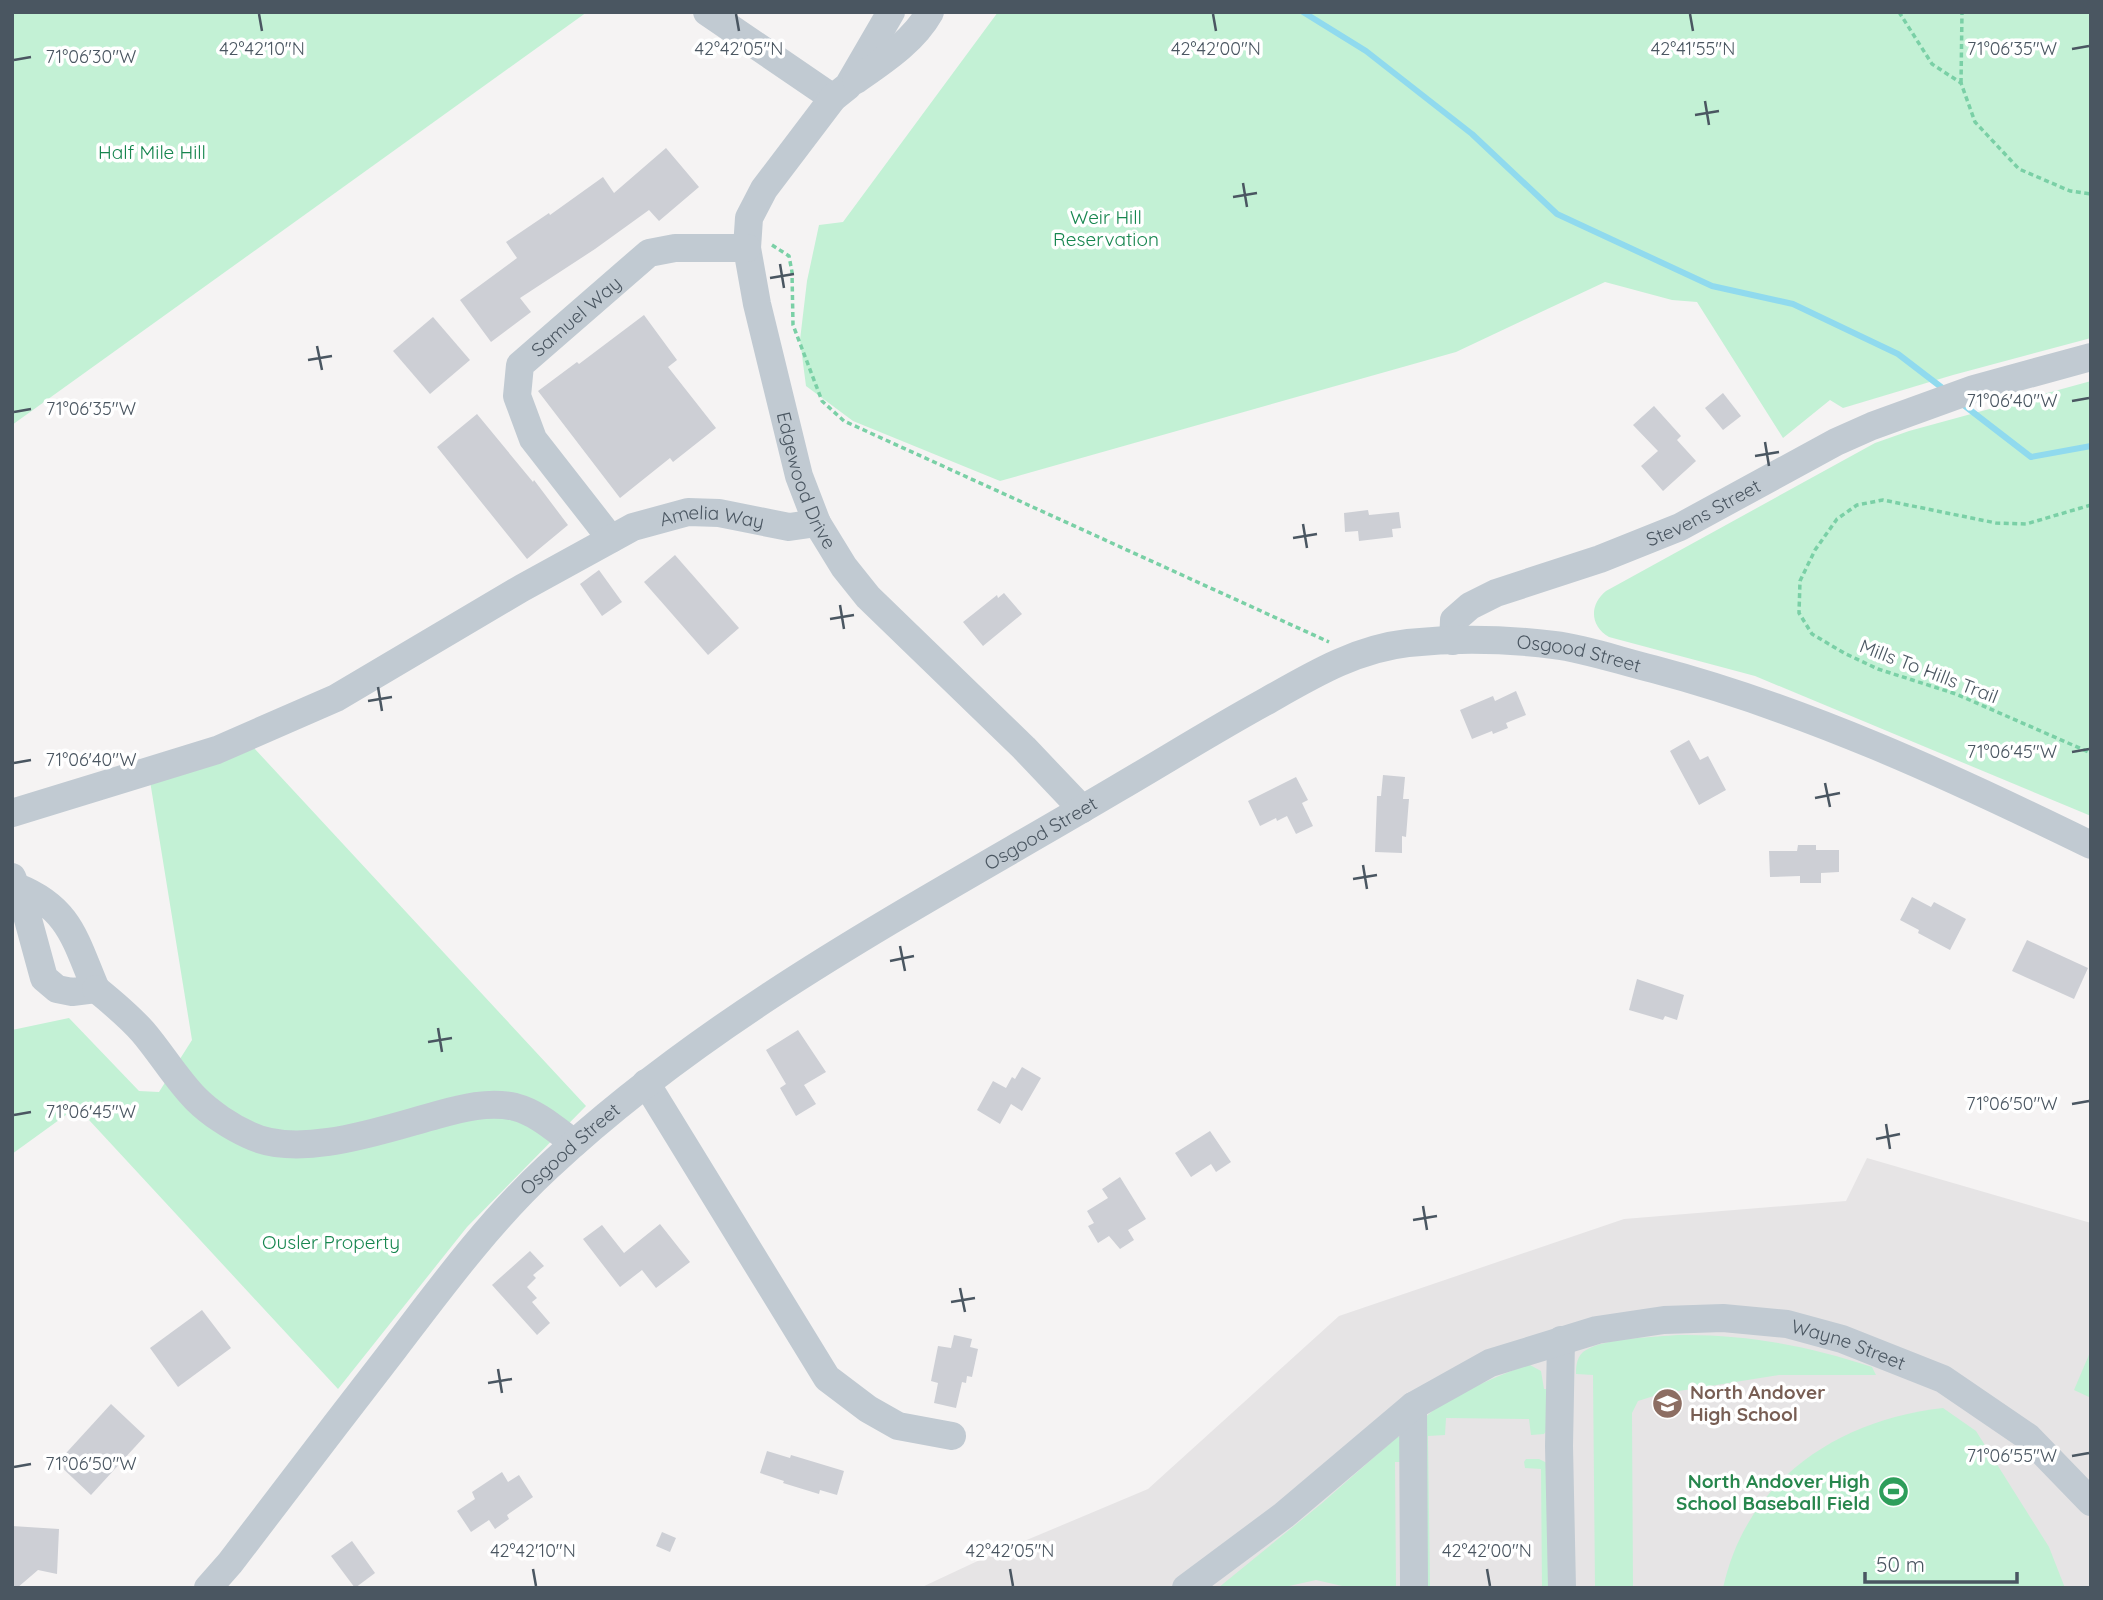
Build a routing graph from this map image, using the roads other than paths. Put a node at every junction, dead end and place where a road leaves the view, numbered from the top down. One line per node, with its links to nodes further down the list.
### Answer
1 (707, 12): 4 (street)
2 (891, 12): 4 (street, Edgewood Drive)
3 (930, 12): 4 (street, Edgewood Drive)
4 (841, 92): 5 (street, Edgewood Drive)
5 (747, 244): 7 (street, Edgewood Drive); 8 (street, Samuel Way)
6 (2091, 357): 9 (street, Stevens Street)
7 (817, 523): 8 (street, Amelia Way); 10 (street, Edgewood Drive)
8 (611, 539): 11 (street, Amelia Way)
9 (1453, 641): 10 (street, Osgood Street); 12 (street, Osgood Street)
10 (1082, 809): 15 (street, Osgood Street)
11 (12, 813)
12 (2091, 845)
13 (14, 882): 14 (street); 14 (street)
14 (96, 989): 16 (street)
15 (646, 1083): 16 (street, Osgood Street); 19 (street)
16 (574, 1143): 21 (street, Osgood Street)
17 (1561, 1340): 18 (street, Wayne Street); 20 (street, Wayne Street); 24 (street)
18 (1413, 1406): 22 (street, Wayne Street); 23 (street)
19 (951, 1436)
20 (2091, 1503)
21 (208, 1588)
22 (1186, 1588)
23 (1414, 1588)
24 (1562, 1588)

